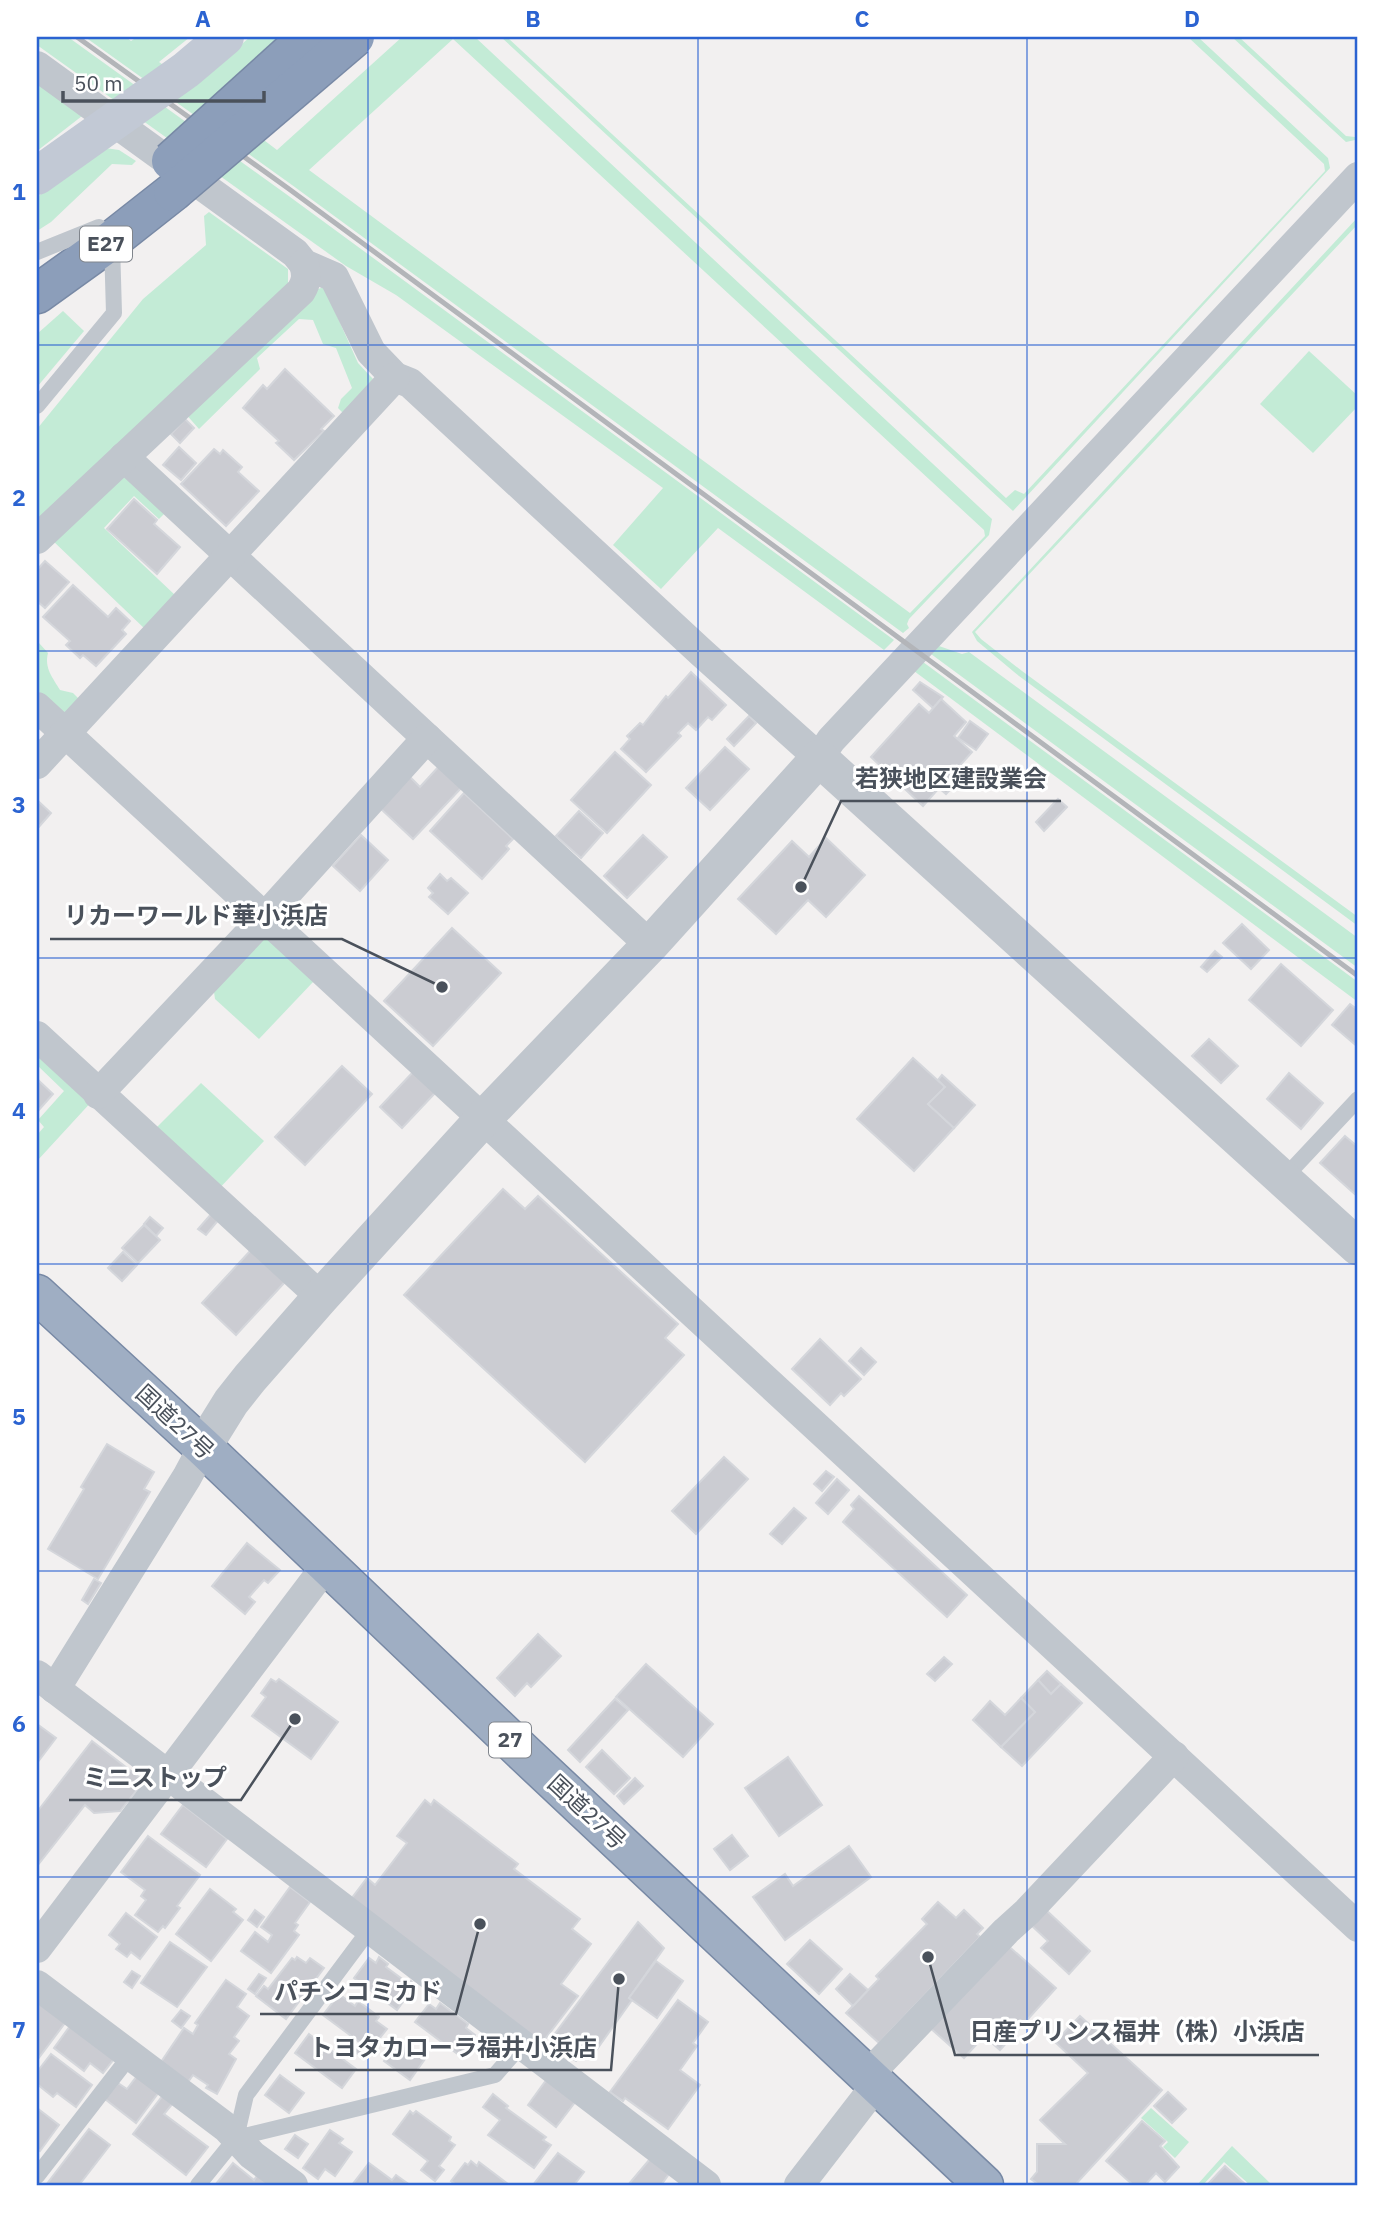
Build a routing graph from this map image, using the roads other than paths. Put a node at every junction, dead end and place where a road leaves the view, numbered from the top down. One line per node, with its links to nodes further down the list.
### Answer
1 (225, 37): 5 (main road, bridge)
2 (308, 37): 7 (highway, E27, bridge)
3 (355, 37): 7 (highway, E27, bridge)
4 (37, 66): 10 (street)
5 (37, 176)
6 (1358, 177): 20 (street)
7 (164, 184): 8 (highway, E27)
8 (105, 233): 9 (lane); 11 (highway, E27); 13 (lane)
9 (37, 252)
10 (304, 264): 12 (street); 14 (street)
11 (37, 293)
12 (395, 377): 16 (street); 20 (street)
13 (37, 406)
14 (124, 457): 15 (street); 16 (street)
15 (37, 539)
16 (229, 556): 18 (street); 19 (street)
17 (37, 707): 18 (street)
18 (65, 733): 21 (street); 22 (street)
19 (427, 738): 22 (street); 23 (street)
20 (819, 758): 23 (street); 28 (street)
21 (37, 764)
22 (265, 917): 25 (street); 27 (street)
23 (650, 945): 27 (street)
24 (37, 1036): 25 (street)
25 (98, 1094): 31 (street)
26 (1358, 1099): 28 (lane)
27 (483, 1119): 31 (street); 35 (street)
28 (1284, 1178): 29 (street)
29 (1358, 1247)
30 (37, 1294): 32 (highway, 国道27号 / 27)
31 (321, 1297): 32 (street)
32 (203, 1447): 33 (highway, 国道27号 / 27); 34 (street)
33 (326, 1566): 36 (street); 43 (highway, 国道27号 / 27)
34 (46, 1682): 36 (street)
35 (1174, 1756): 37 (street); 43 (street)
36 (169, 1776): 38 (street); 39 (street)
37 (1358, 1927)
38 (370, 1929): 41 (street); 44 (lane)
39 (37, 1948)
40 (37, 1985): 42 (street)
41 (522, 2044): 44 (lane); 48 (street)
42 (130, 2056): 44 (street); 45 (lane)
43 (872, 2079): 49 (street); 50 (highway, 国道27号 / 27)
44 (236, 2138): 46 (lane); 47 (street)
45 (37, 2176)
46 (198, 2185)
47 (293, 2185)
48 (706, 2185)
49 (799, 2185)
50 (984, 2185)

